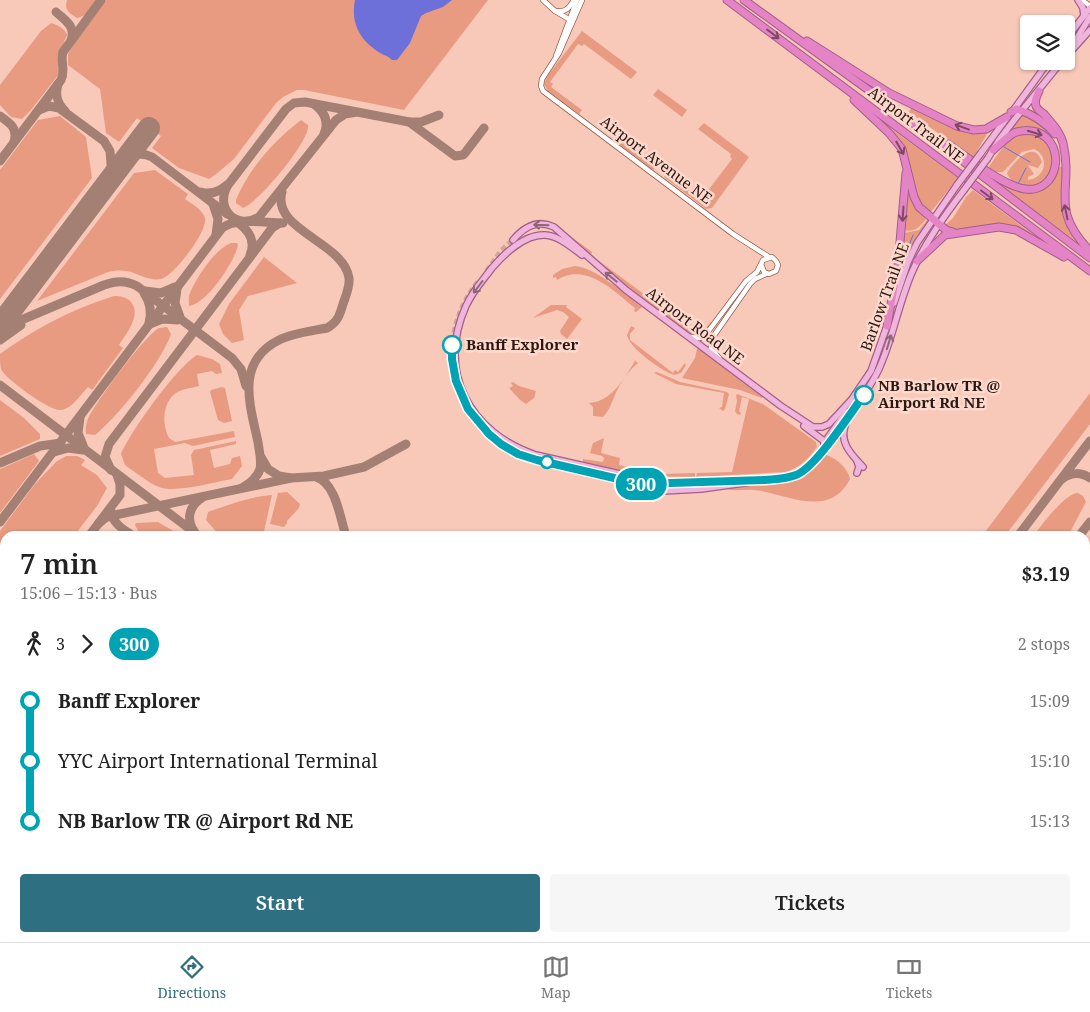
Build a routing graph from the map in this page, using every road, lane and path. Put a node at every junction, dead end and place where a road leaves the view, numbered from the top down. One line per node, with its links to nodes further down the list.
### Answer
1 (543, 0): 9 (street)
2 (576, 0): 9 (street); 12 (street)
3 (582, 0): 12 (street)
4 (726, 0): 17 (highway, Airport Trail NE, one-way to 17)
5 (744, 0): 11 (highway, Airport Trail NE)
6 (1078, 0): 10 (main road)
7 (1082, 0): 8 (street)
8 (1090, 7): 10 (main road)
9 (554, 11): 12 (street)
10 (1087, 17): 13 (main road); 15 (main road)
11 (770, 19): 21 (highway, Airport Trail NE); 23 (highway, one-way to 11)
12 (571, 21): 30 (street, Airport Avenue NE)
13 (1075, 30)
14 (1089, 32): 16 (main road)
15 (1075, 39)
16 (1075, 47)
17 (808, 61): 26 (highway, one-way to 26); 37 (highway, Airport Trail NE, one-way to 37)
18 (1042, 70): 23 (main road, Barlow Trail NE)
19 (1055, 70): 20 (main road, Barlow Trail NE)
20 (1039, 91): 22 (main road, Barlow Trail NE); 24 (highway)
21 (892, 107): 25 (highway, one-way to 21); 33 (highway, Airport Trail NE)
22 (1022, 111): 23 (highway); 24 (highway); 25 (main road, Barlow Trail NE)
23 (1009, 115): 27 (main road, Barlow Trail NE, bridge)
24 (1064, 149): 31 (highway, one-way to 24)
25 (994, 150): 27 (main road, Barlow Trail NE, bridge)
26 (907, 165): 27 (highway); 41 (highway, one-way to 41)
27 (936, 221): 28 (highway); 34 (main road, Barlow Trail NE); 41 (main road, Barlow Trail NE)
28 (953, 232): 34 (highway); 37 (highway)
29 (513, 240): 36 (main road, Airport Road NE, one-way to 29)
30 (752, 247): 32 (street, Airport Avenue NE); 35 (street, Airport Avenue NE)
31 (1090, 251)
32 (769, 257): 35 (street); 38 (street)
33 (1090, 258)
34 (917, 261): 46 (main road, Barlow Trail NE, one-way to 34)
35 (761, 263): 38 (street); 39 (street)
36 (596, 265): 42 (main road, Airport Road NE, one-way to 36); 51 (main road, Airport Road NE, one-way to 51)
37 (1087, 269)
38 (766, 274): 40 (street)
39 (740, 290): 40 (street); 42 (street)
40 (724, 321): 43 (street)
41 (887, 326): 44 (main road, Barlow Trail NE)
42 (688, 336): 43 (main road, Airport Road NE)
43 (723, 363): 45 (main road, Airport Road NE)
44 (852, 399): 45 (main road, Barlow Trail NE); 47 (main road)
45 (781, 406): 47 (main road)
46 (855, 407): 47 (main road, Barlow Trail NE); 48 (main road)
47 (826, 444): 51 (main road, Airport Road NE)
48 (852, 455): 49 (main road); 50 (main road)
49 (863, 467)
50 (857, 473)
51 (765, 480): 52 (main road, Airport Road NE)
52 (663, 483)

